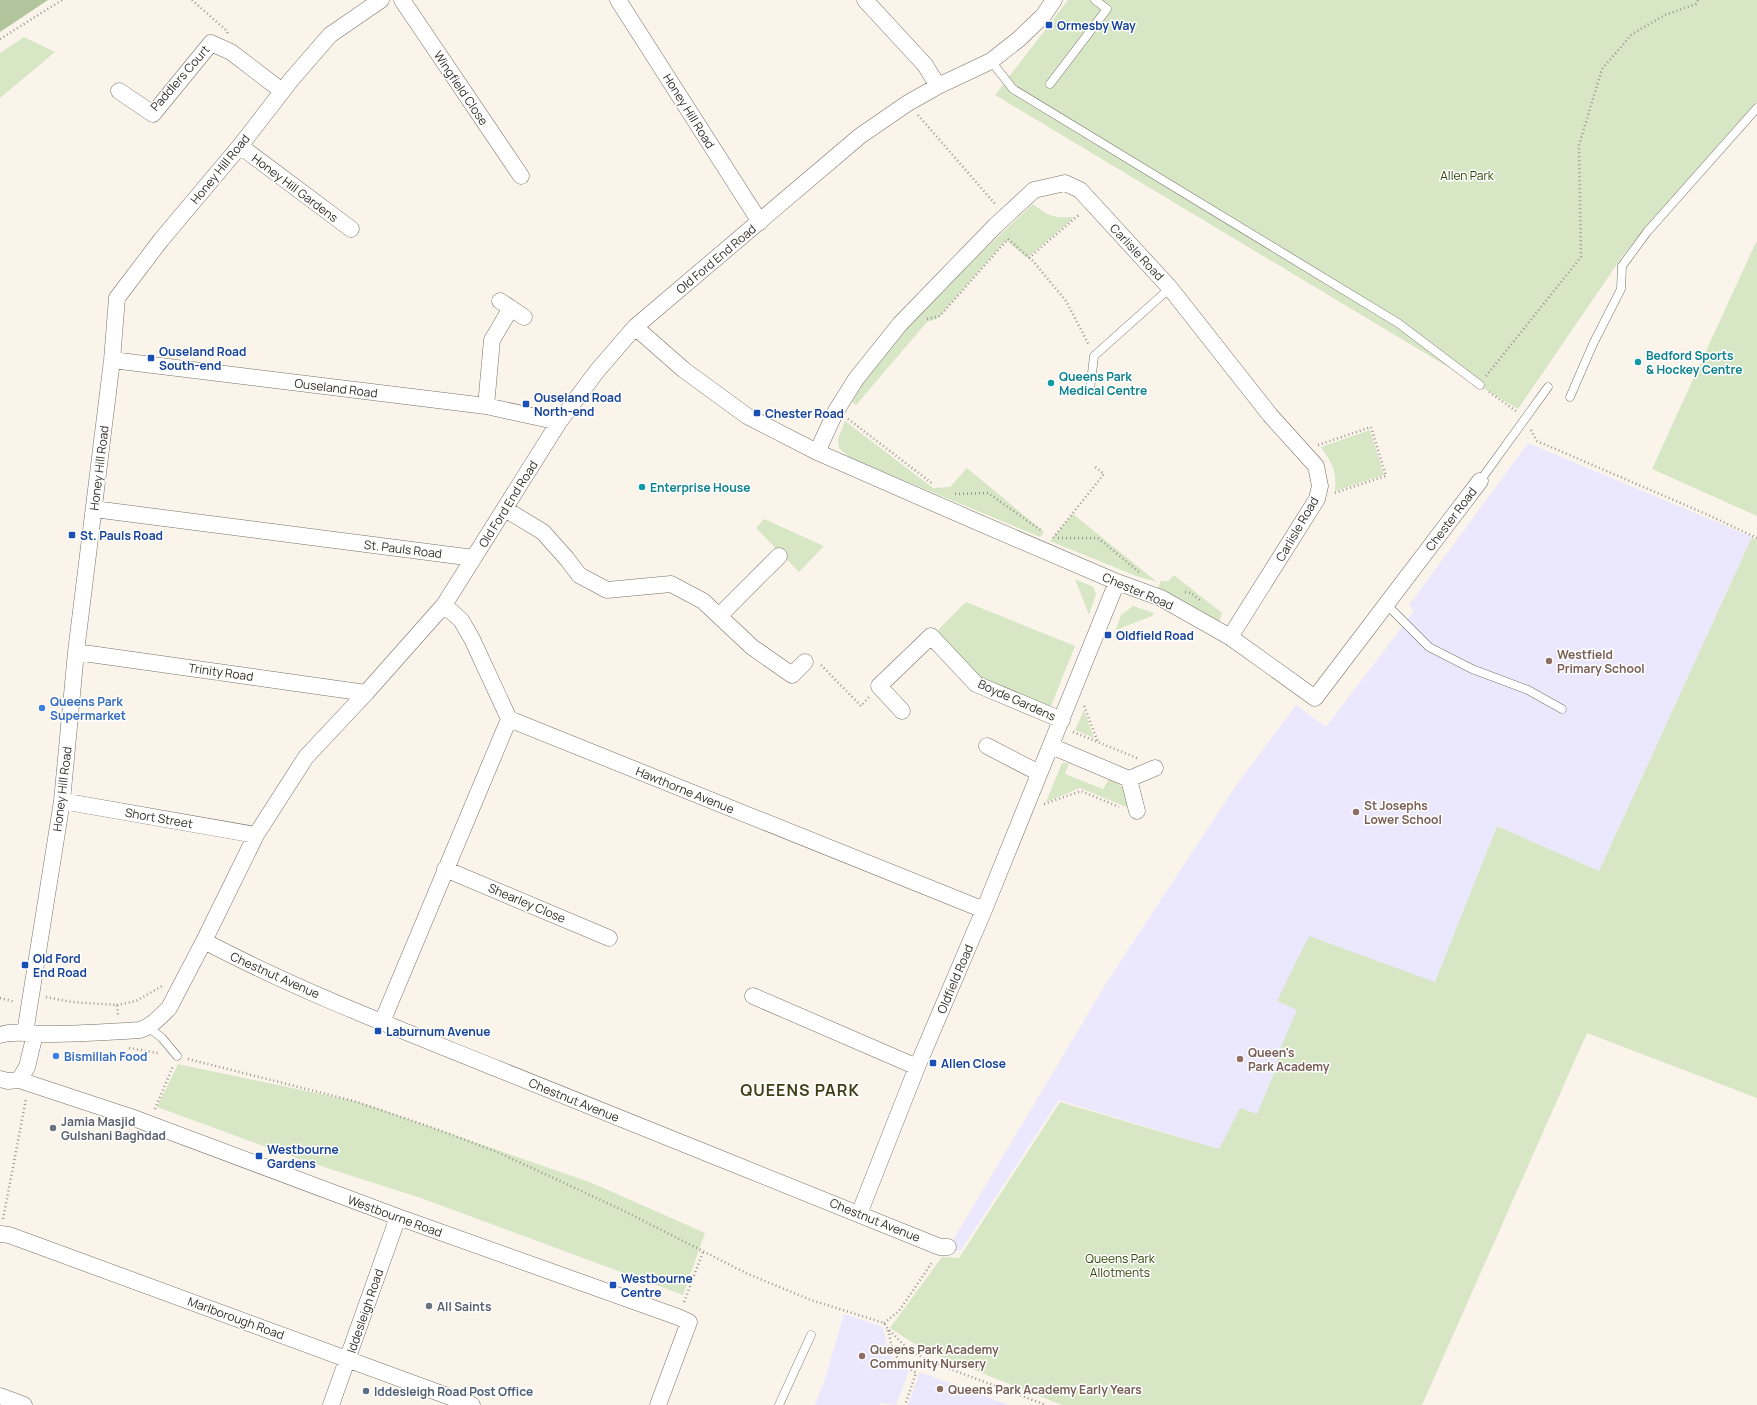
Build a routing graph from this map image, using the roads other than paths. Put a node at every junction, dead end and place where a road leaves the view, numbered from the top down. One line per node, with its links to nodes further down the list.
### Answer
1 (381, 0): 11 (street, Honey Hill Road)
2 (402, 0): 14 (street, Wingfield Close)
3 (618, 0): 15 (street, Honey Hill Road)
4 (865, 0): 9 (street)
5 (1054, 0): 7 (street, Old Ford End Road)
6 (1095, 0): 8 (lane)
7 (991, 61): 9 (street, Old Ford End Road); 21 (lane)
8 (1050, 84)
9 (938, 86): 15 (street, Old Ford End Road)
10 (118, 91): 11 (street, Paddlers Court)
11 (282, 92): 13 (street, Honey Hill Road)
12 (1757, 108): 24 (lane)
13 (240, 146): 16 (street, Honey Hill Gardens); 20 (street, Honey Hill Road)
14 (520, 176)
15 (760, 222): 19 (street, Old Ford End Road)
16 (351, 229)
17 (1170, 288): 23 (lane); 27 (street, Carlisle Road); 37 (street, Carlisle Road)
18 (524, 317): 25 (street)
19 (635, 327): 26 (street, Old Ford End Road); 27 (street, Chester Road)
20 (112, 360): 25 (street, Ouseland Road); 29 (street, Honey Hill Road)
21 (1480, 385)
22 (1548, 387): 28 (lane, Chester Road)
23 (1090, 390)
24 (1570, 397)
25 (486, 406): 26 (street, Ouseland Road)
26 (559, 422): 30 (street, Old Ford End Road)
27 (817, 452): 33 (street, Chester Road)
28 (1480, 481): 34 (street, Chester Road)
29 (94, 509): 32 (street, St. Pauls Road); 38 (street, Honey Hill Road)
30 (505, 509): 32 (street, Old Ford End Road); 36 (street)
31 (779, 556): 36 (street)
32 (474, 558): 35 (street, Old Ford End Road)
33 (1117, 582): 37 (street, Chester Road); 44 (street, Oldfield Road)
34 (1386, 604): 37 (street, Chester Road); 41 (lane)
35 (444, 605): 40 (street, Old Ford End Road); 43 (street)
36 (720, 615): 39 (street)
37 (1230, 637)
38 (76, 652): 40 (street, Trinity Road); 50 (street, Honey Hill Road)
39 (805, 662)
40 (366, 693): 52 (street, Old Ford End Road)
41 (1562, 709)
42 (902, 711): 44 (street, Boyde Gardens)
43 (509, 719): 53 (street); 54 (street, Hawthorne Avenue)
44 (1062, 720): 46 (street, Oldfield Road)
45 (987, 746): 48 (street)
46 (1051, 746): 48 (street, Oldfield Road); 49 (street)
47 (1155, 768): 49 (street)
48 (1039, 773): 54 (street, Oldfield Road)
49 (1129, 779): 51 (street)
50 (62, 801): 52 (street, Short Street); 60 (street, Honey Hill Road)
51 (1137, 811)
52 (256, 835): 56 (street, Old Ford End Road)
53 (445, 869): 55 (street, Shearley Close); 58 (street)
54 (984, 910): 63 (street, Oldfield Road)
55 (609, 938)
56 (204, 941): 58 (street, Chestnut Avenue); 59 (street, Old Ford End Road)
57 (754, 996): 63 (street)
58 (382, 1022): 66 (street, Chestnut Avenue)
59 (148, 1027): 60 (street); 62 (lane)
60 (30, 1034): 61 (street); 65 (street)
61 (0, 1035)
62 (177, 1056)
63 (917, 1067): 66 (street, Oldfield Road)
64 (0, 1079): 65 (street)
65 (19, 1080): 67 (street, Westbourne Road)
66 (859, 1214): 69 (street, Chestnut Avenue)
67 (398, 1217): 71 (street, Iddesleigh Road); 76 (street, Westbourne Road)
68 (1, 1230): 71 (street, Marlborough Road)
69 (944, 1247)
70 (811, 1335): 77 (lane)
71 (348, 1360): 74 (street, Iddesleigh Road); 75 (street, Marlborough Road)
72 (0, 1396): 73 (street)
73 (24, 1405)
74 (331, 1405)
75 (472, 1405)
76 (658, 1405)
77 (779, 1405)

